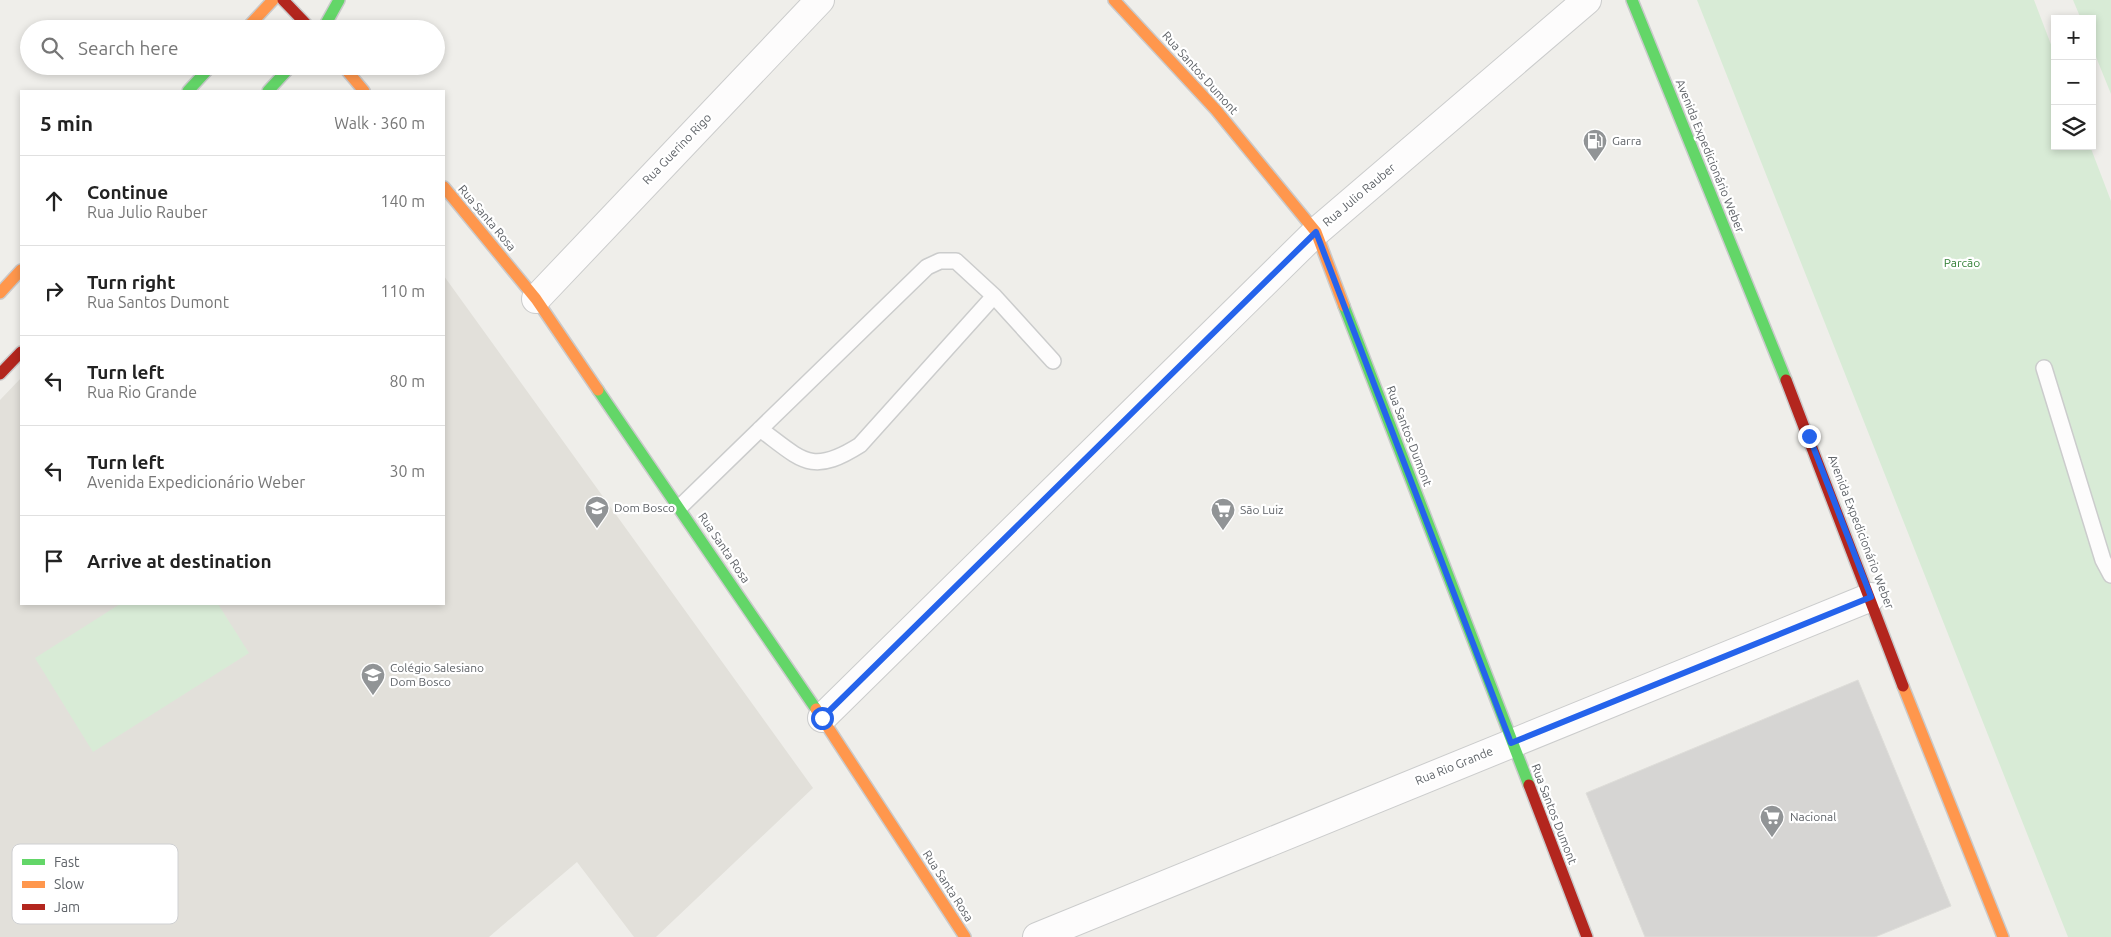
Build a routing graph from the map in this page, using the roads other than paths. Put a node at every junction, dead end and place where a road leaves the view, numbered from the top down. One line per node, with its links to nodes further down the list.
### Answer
1 (273, 0): 8 (main road)
2 (283, 0): 9 (main road)
3 (339, 0): 10 (main road)
4 (820, 0): 22 (street, Rua Guerino Rigo)
5 (1114, 0): 18 (main road, Rua Santos Dumont)
6 (1587, 0): 18 (street, Rua Julio Rauber)
7 (1632, 0): 30 (main road, Avenida Expedicionário Weber)
8 (254, 20)
9 (302, 20)
10 (328, 20)
11 (203, 75): 14 (main road)
12 (283, 75): 15 (main road)
13 (351, 75): 16 (main road)
14 (189, 90)
15 (269, 90)
16 (363, 90)
17 (445, 188): 22 (main road, Rua Santa Rosa)
18 (1316, 232): 31 (street, Rua Julio Rauber); 32 (main road, Rua Santos Dumont)
19 (20, 271): 20 (main road)
20 (0, 293)
21 (994, 296): 24 (lane); 27 (lane); 27 (lane)
22 (536, 299): 28 (main road, Rua Santa Rosa)
23 (20, 353): 26 (main road)
24 (1053, 361)
25 (2044, 368): 29 (lane)
26 (0, 374)
27 (760, 429): 28 (lane)
28 (680, 507): 31 (main road, Rua Santa Rosa)
29 (2111, 575)
30 (1871, 597): 32 (street, Rua Rio Grande); 36 (main road, Avenida Expedicionário Weber)
31 (822, 718): 33 (main road, Rua Santa Rosa)
32 (1511, 743): 34 (street, Rua Rio Grande); 35 (main road, Rua Santos Dumont)
33 (965, 937)
34 (1037, 937)
35 (1588, 937)
36 (2003, 937)

